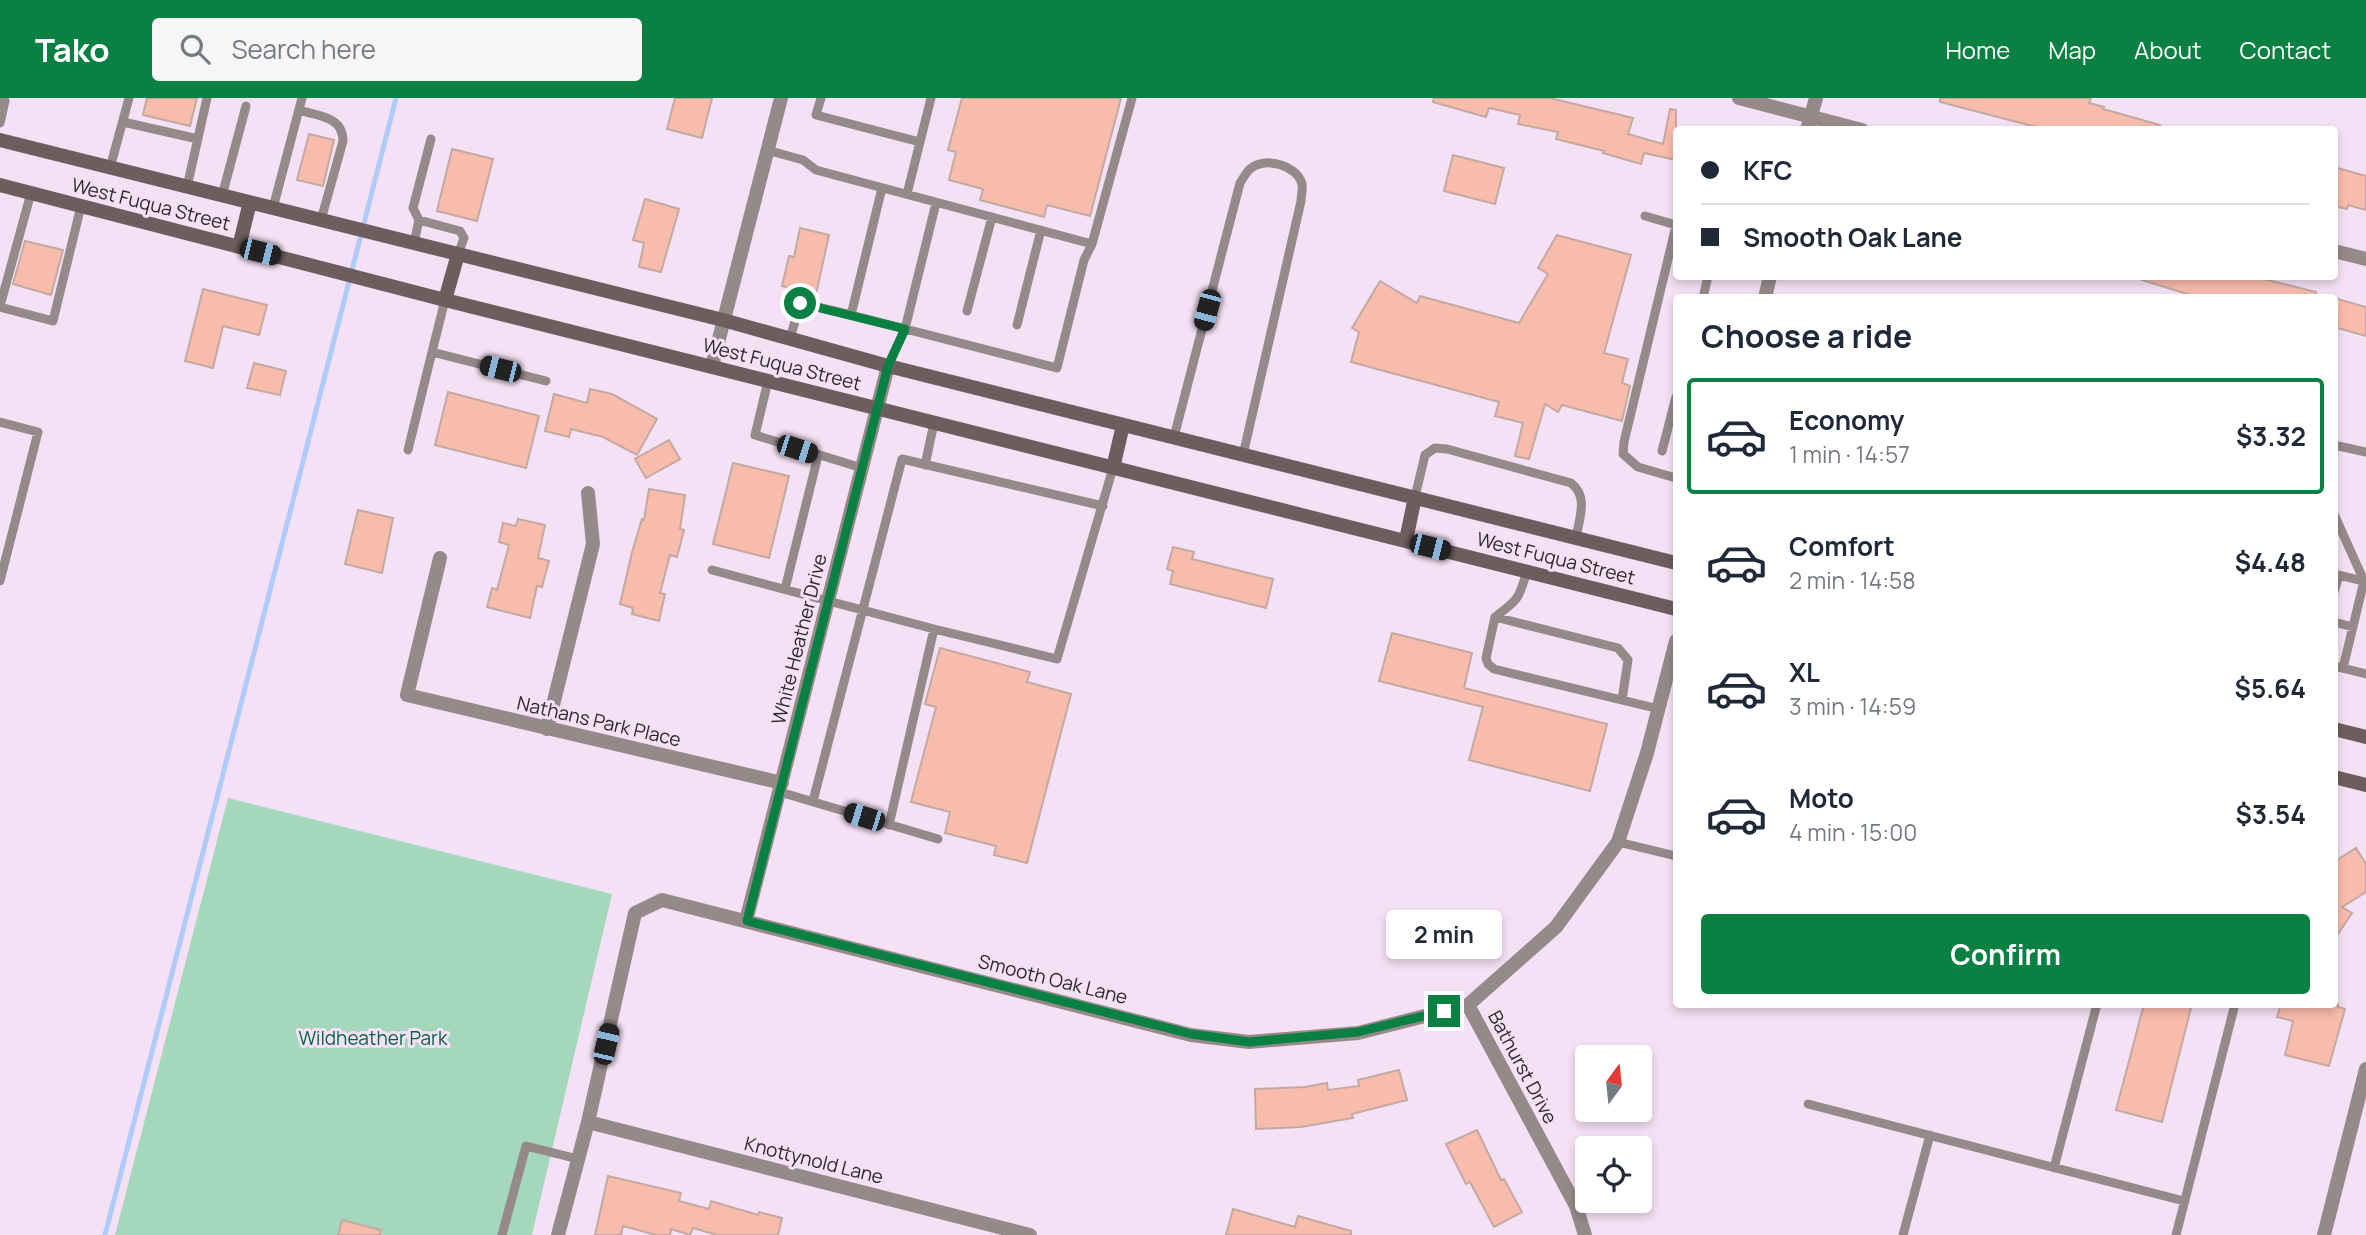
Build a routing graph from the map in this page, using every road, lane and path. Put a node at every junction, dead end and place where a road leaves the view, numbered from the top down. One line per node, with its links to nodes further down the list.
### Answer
1 (129, 98): 14 (lane)
2 (207, 98): 17 (lane)
3 (302, 98): 12 (lane)
4 (781, 98): 21 (street)
5 (821, 98): 20 (lane)
6 (931, 98): 20 (lane)
7 (1132, 98): 41 (lane)
8 (1739, 98): 15 (street)
9 (1816, 98): 15 (street)
10 (0, 99): 13 (lane)
11 (246, 106): 28 (lane)
12 (299, 110): 32 (lane); 35 (lane)
13 (0, 122)
14 (123, 122): 17 (lane); 22 (lane)
15 (1809, 123): 16 (street)
16 (1832, 126)
17 (198, 139): 24 (lane)
18 (431, 139): 36 (lane)
19 (0, 140): 22 (main road, West Fuqua Street)
20 (920, 142): 27 (lane)
21 (767, 150): 25 (lane); 50 (street)
22 (110, 168): 24 (main road, West Fuqua Street)
23 (0, 185): 26 (main road, West Fuqua Street)
24 (187, 187): 28 (main road, West Fuqua Street)
25 (881, 188): 27 (lane); 49 (lane)
26 (31, 193): 31 (main road, West Fuqua Street); 47 (lane)
27 (907, 194): 30 (lane)
28 (222, 196): 29 (main road, West Fuqua Street)
29 (250, 202): 32 (main road, West Fuqua Street); 42 (main road)
30 (936, 203): 34 (lane); 52 (lane)
31 (81, 206): 42 (main road, West Fuqua Street); 47 (lane)
32 (273, 208): 35 (main road, West Fuqua Street)
33 (1646, 216): 37 (lane)
34 (992, 217): 38 (lane); 48 (lane)
35 (321, 220): 40 (main road, West Fuqua Street)
36 (419, 220): 40 (lane); 44 (lane)
37 (1673, 225)
38 (1041, 230): 41 (lane); 51 (lane)
39 (1673, 238): 74 (lane)
40 (414, 243): 44 (main road, West Fuqua Street)
41 (1092, 244): 52 (lane)
42 (239, 247): 46 (main road, West Fuqua Street)
43 (2338, 252): 45 (street)
44 (458, 254): 46 (main road); 50 (main road, West Fuqua Street)
45 (2366, 259)
46 (444, 300): 54 (lane); 55 (main road, West Fuqua Street)
47 (0, 307)
48 (967, 311)
49 (851, 315): 52 (lane); 53 (lane)
50 (723, 320): 53 (main road, West Fuqua Street); 55 (street)
51 (1017, 325)
52 (905, 329): 56 (lane)
53 (790, 339): 56 (main road, West Fuqua Street)
54 (432, 352): 57 (lane); 66 (lane)
55 (712, 366): 58 (main road, West Fuqua Street)
56 (888, 366): 59 (street, White Heather Drive); 63 (main road, West Fuqua Street)
57 (546, 381)
58 (768, 381): 59 (main road, West Fuqua Street); 70 (lane)
59 (877, 409): 62 (main road, West Fuqua Street); 72 (street, White Heather Drive)
60 (1673, 410): 67 (lane)
61 (0, 422): 86 (lane)
62 (934, 423): 71 (lane); 73 (main road, West Fuqua Street)
63 (1123, 425): 64 (main road, West Fuqua Street); 73 (main road)
64 (1174, 437): 69 (main road, West Fuqua Street); 69 (lane)
65 (2338, 446): 68 (lane)
66 (408, 450)
67 (1662, 452)
68 (2366, 452)
69 (1243, 454): 76 (main road, West Fuqua Street)
70 (818, 456): 72 (lane); 88 (lane)
71 (925, 465): 77 (lane); 91 (lane)
72 (862, 468): 89 (street, White Heather Drive)
73 (1113, 468): 77 (lane); 80 (main road, West Fuqua Street)
74 (1673, 477)
75 (588, 493): 101 (street)
76 (1415, 497): 79 (main road, West Fuqua Street); 79 (lane); 80 (main road)
77 (1103, 506): 95 (lane)
78 (2338, 523): 87 (lane)
79 (1576, 538): 82 (main road, West Fuqua Street)
80 (1406, 540): 84 (main road, West Fuqua Street)
81 (440, 558): 101 (street, Nathans Park Place)
82 (1673, 562)
83 (712, 570): 88 (lane)
84 (1527, 571): 90 (main road, West Fuqua Street); 92 (lane)
85 (2338, 578): 87 (lane)
86 (0, 581)
87 (2365, 582): 94 (lane)
88 (785, 589): 89 (lane)
89 (828, 600): 91 (lane); 106 (street, White Heather Drive)
90 (1673, 608)
91 (862, 610): 95 (lane); 107 (lane)
92 (1495, 617): 99 (lane); 99 (lane)
93 (2338, 623): 94 (lane)
94 (2353, 627): 97 (lane)
95 (934, 629): 108 (lane)
96 (1673, 653): 100 (street, Bathurst Drive)
97 (2339, 667): 98 (lane)
98 (2366, 674)
99 (1622, 701): 100 (lane)
100 (1659, 709): 110 (street, Bathurst Drive)
101 (547, 729): 106 (street, Nathans Park Place)
102 (2338, 730): 103 (main road)
103 (2366, 737)
104 (2338, 778): 105 (main road)
105 (2366, 785)
106 (781, 787): 107 (lane); 112 (street, White Heather Drive)
107 (813, 801): 108 (lane)
108 (889, 825): 109 (lane)
109 (938, 839)
110 (1618, 842): 111 (lane); 113 (street, Bathurst Drive)
111 (1673, 855)
112 (747, 921): 113 (street, Smooth Oak Lane); 118 (street, Smooth Oak Lane)
113 (1468, 1005): 126 (street, Bathurst Drive)
114 (2096, 1008): 121 (lane)
115 (2234, 1008): 122 (lane)
116 (2366, 1069): 129 (street)
117 (1808, 1104): 119 (lane)
118 (588, 1122): 120 (street); 125 (street, Knottynold Lane)
119 (1930, 1135): 121 (lane); 127 (lane)
120 (578, 1159): 123 (lane); 124 (street)
121 (2054, 1168): 122 (lane)
122 (2184, 1201): 128 (lane)
123 (502, 1235)
124 (558, 1235)
125 (1030, 1235)
126 (1585, 1235)
127 (1903, 1235)
128 (2176, 1235)
129 (2324, 1235)

